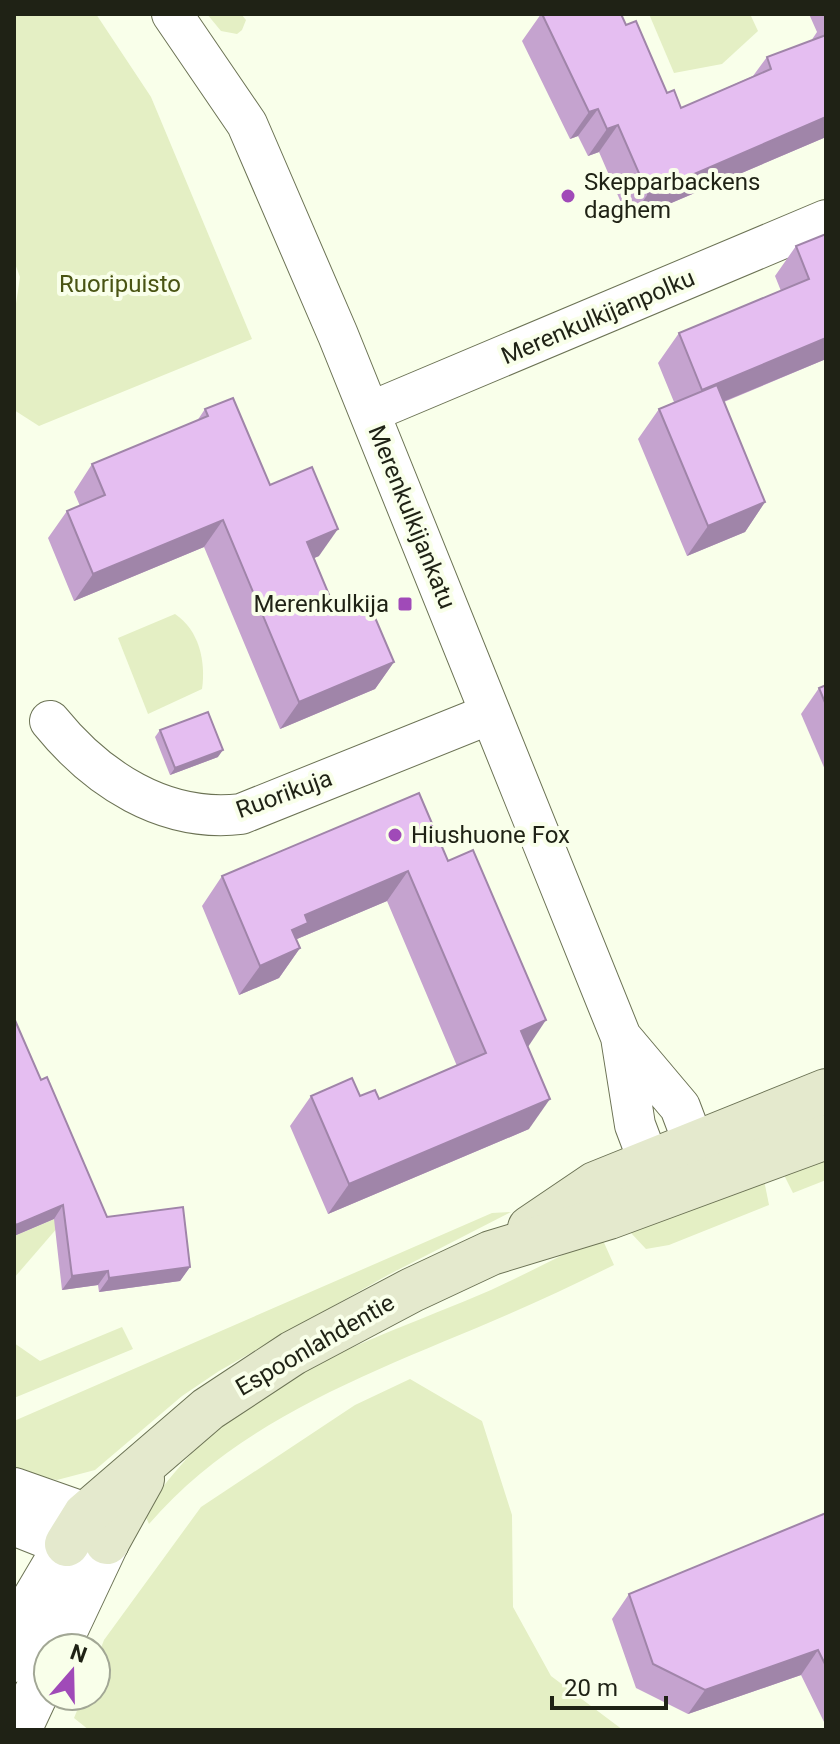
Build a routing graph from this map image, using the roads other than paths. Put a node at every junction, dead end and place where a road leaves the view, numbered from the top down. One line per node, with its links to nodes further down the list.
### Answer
1 (172, 14): 3 (street, Merenkulkijankatu)
2 (826, 220): 3 (street, Merenkulkijanpolku)
3 (370, 412): 4 (street, Merenkulkijankatu)
4 (490, 714): 5 (street, Ruorikuja); 6 (street, Merenkulkijankatu)
5 (50, 721)
6 (621, 1037): 9 (street, Merenkulkijankatu); 10 (street, Merenkulkijankatu)
7 (826, 1091): 9 (main road, Espoonlahdentie)
8 (826, 1137): 11 (main road, Espoonlahdentie)
9 (694, 1144): 10 (main road, Espoonlahdentie); 11 (street, Merenkulkijankatu)
10 (649, 1162): 11 (street); 12 (main road, Espoonlahdentie)
11 (690, 1188): 12 (main road, Espoonlahdentie)
12 (491, 1253): 15 (main road, Espoonlahdentie)
13 (14, 1490): 15 (street)
14 (14, 1523): 15 (street)
15 (86, 1534): 16 (street, Espoonlahdentie); 17 (street, Espoonlahdentie)
16 (61, 1632)
17 (14, 1660)
18 (32, 1702): 19 (street)
19 (19, 1730)

